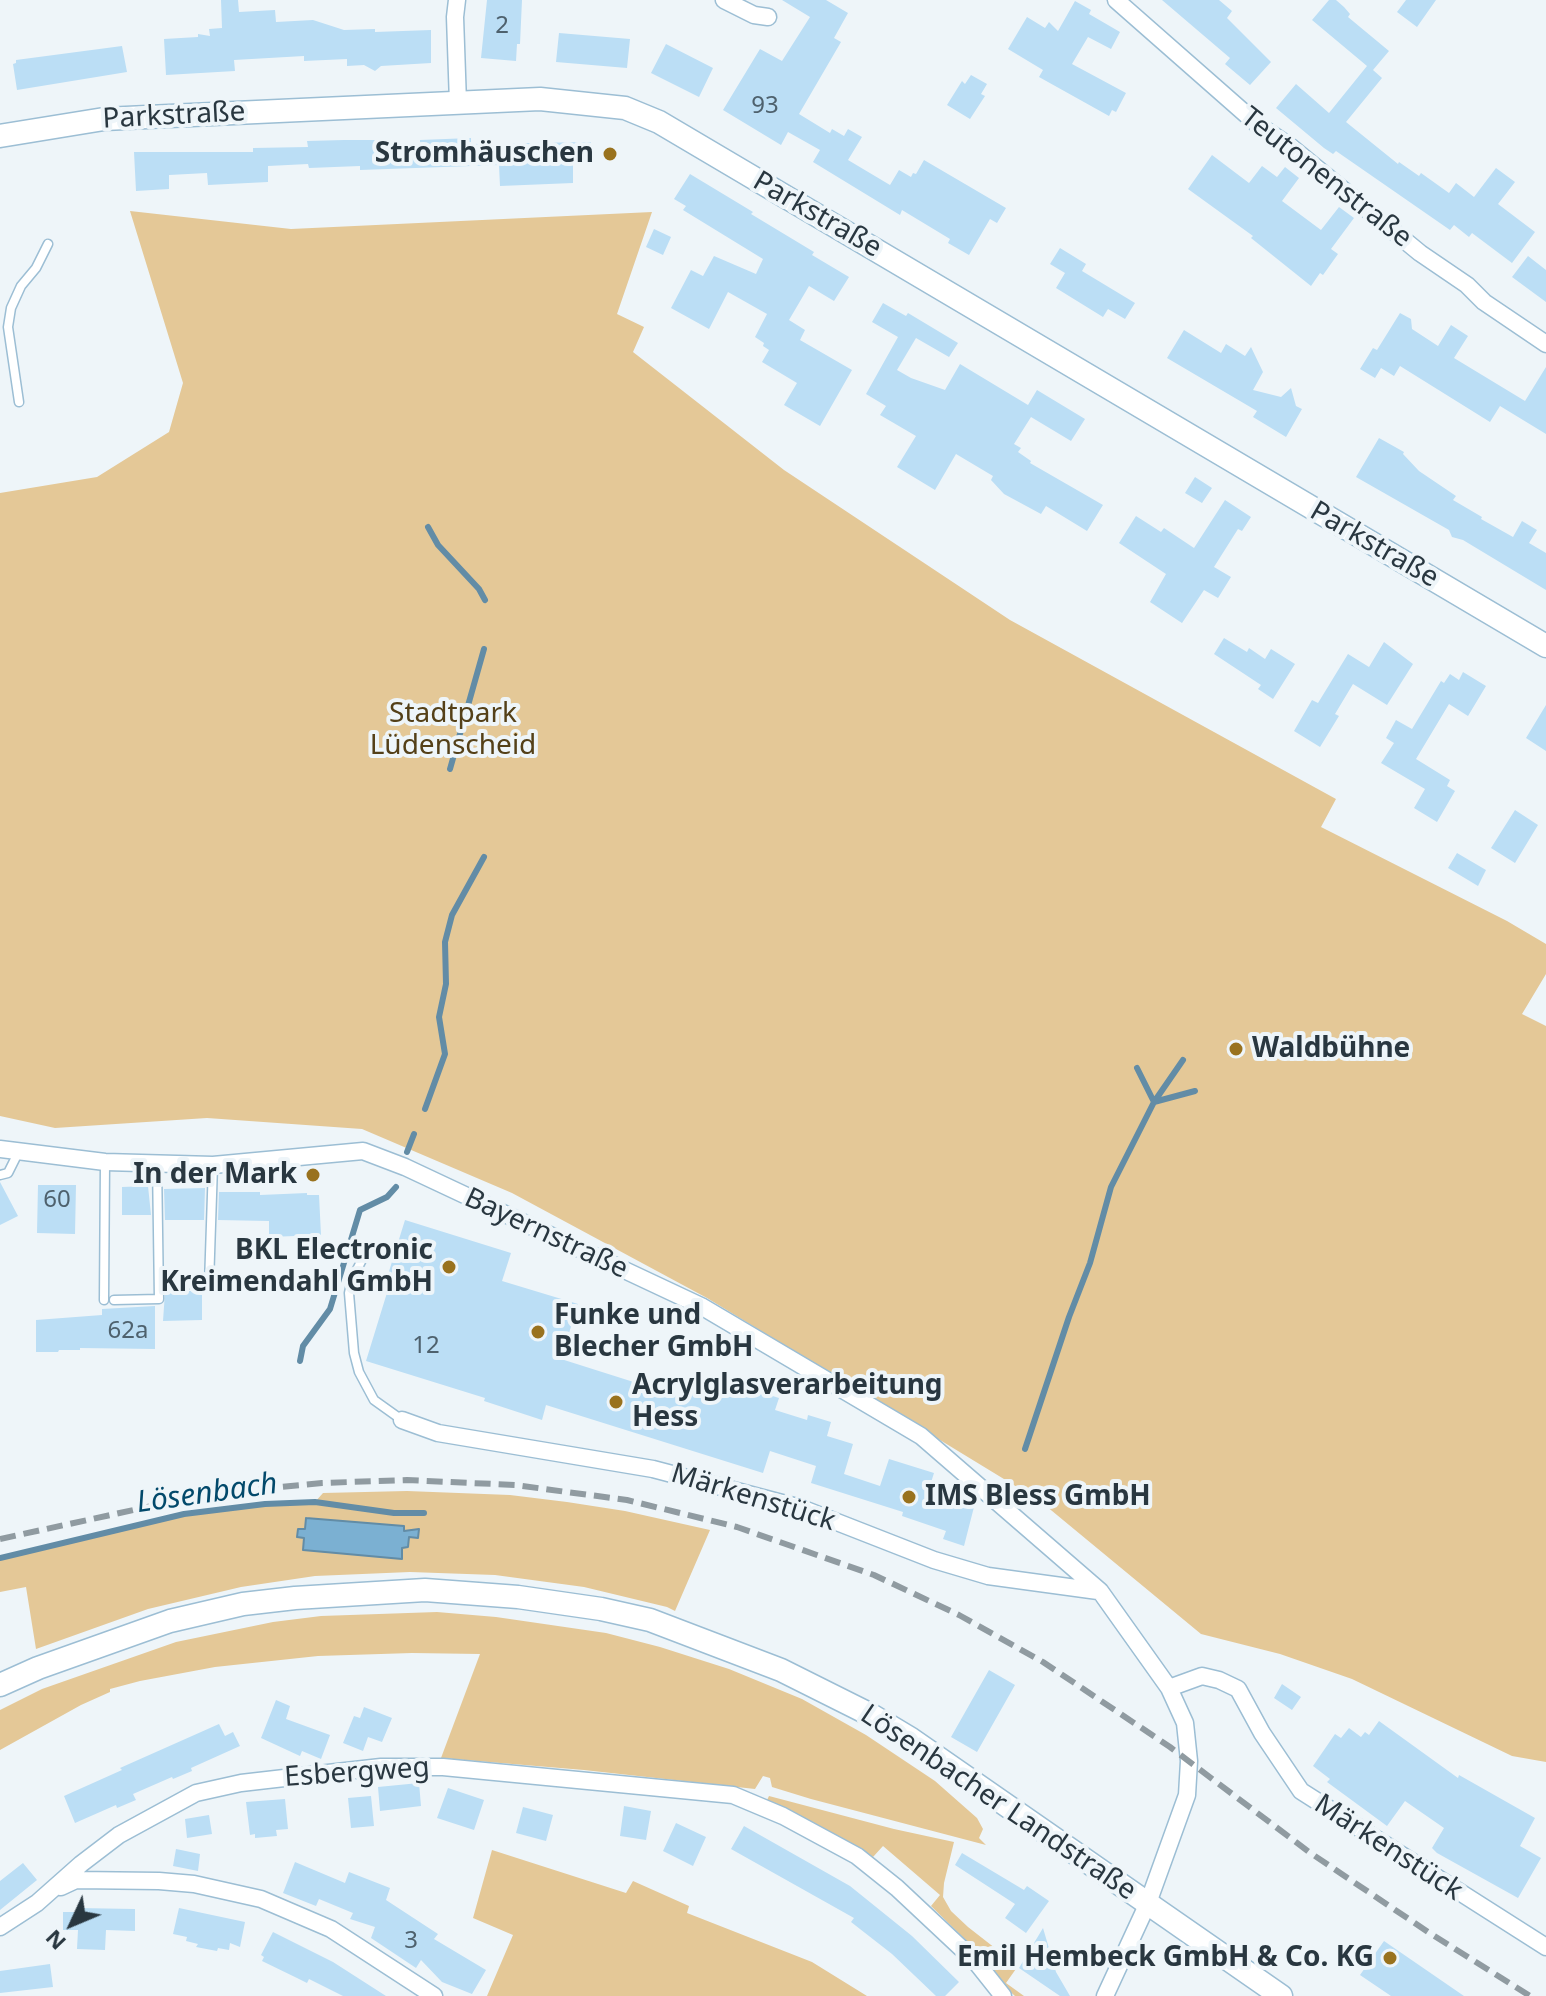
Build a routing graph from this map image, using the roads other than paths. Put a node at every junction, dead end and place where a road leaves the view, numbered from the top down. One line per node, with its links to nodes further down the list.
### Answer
1 (457, 0): 5 (street)
2 (724, 0): 4 (street)
3 (1116, 0): 8 (street, Teutonenstraße)
4 (768, 17)
5 (458, 103): 6 (street, Parkstraße); 10 (street, Parkstraße)
6 (0, 136)
7 (48, 244): 9 (lane)
8 (1546, 344)
9 (19, 402)
10 (1546, 646)
11 (0, 1149): 12 (street, Bayernstraße)
12 (18, 1153): 13 (street, Bayernstraße); 16 (lane)
13 (105, 1162): 14 (street, Bayernstraße); 14 (lane)
14 (157, 1163): 15 (street, Bayernstraße)
15 (213, 1165): 18 (lane); 20 (street, Bayernstraße)
16 (0, 1175)
17 (365, 1254): 19 (lane)
18 (183, 1284)
19 (402, 1420): 20 (street, Märkenstück)
20 (1100, 1591): 22 (street, Bayernstraße)
21 (0, 1685): 24 (street, Lösenbacher Landstraße)
22 (1169, 1688): 24 (street); 26 (street, Märkenstück)
23 (53, 1890): 25 (street, Esbergweg); 27 (street); 28 (street, Esbergweg)
24 (1148, 1903): 29 (street); 30 (street, Lösenbacher Landstraße)
25 (0, 1927)
26 (1546, 1947)
27 (434, 1996)
28 (1003, 1996)
29 (1105, 1996)
30 (1281, 1996)

